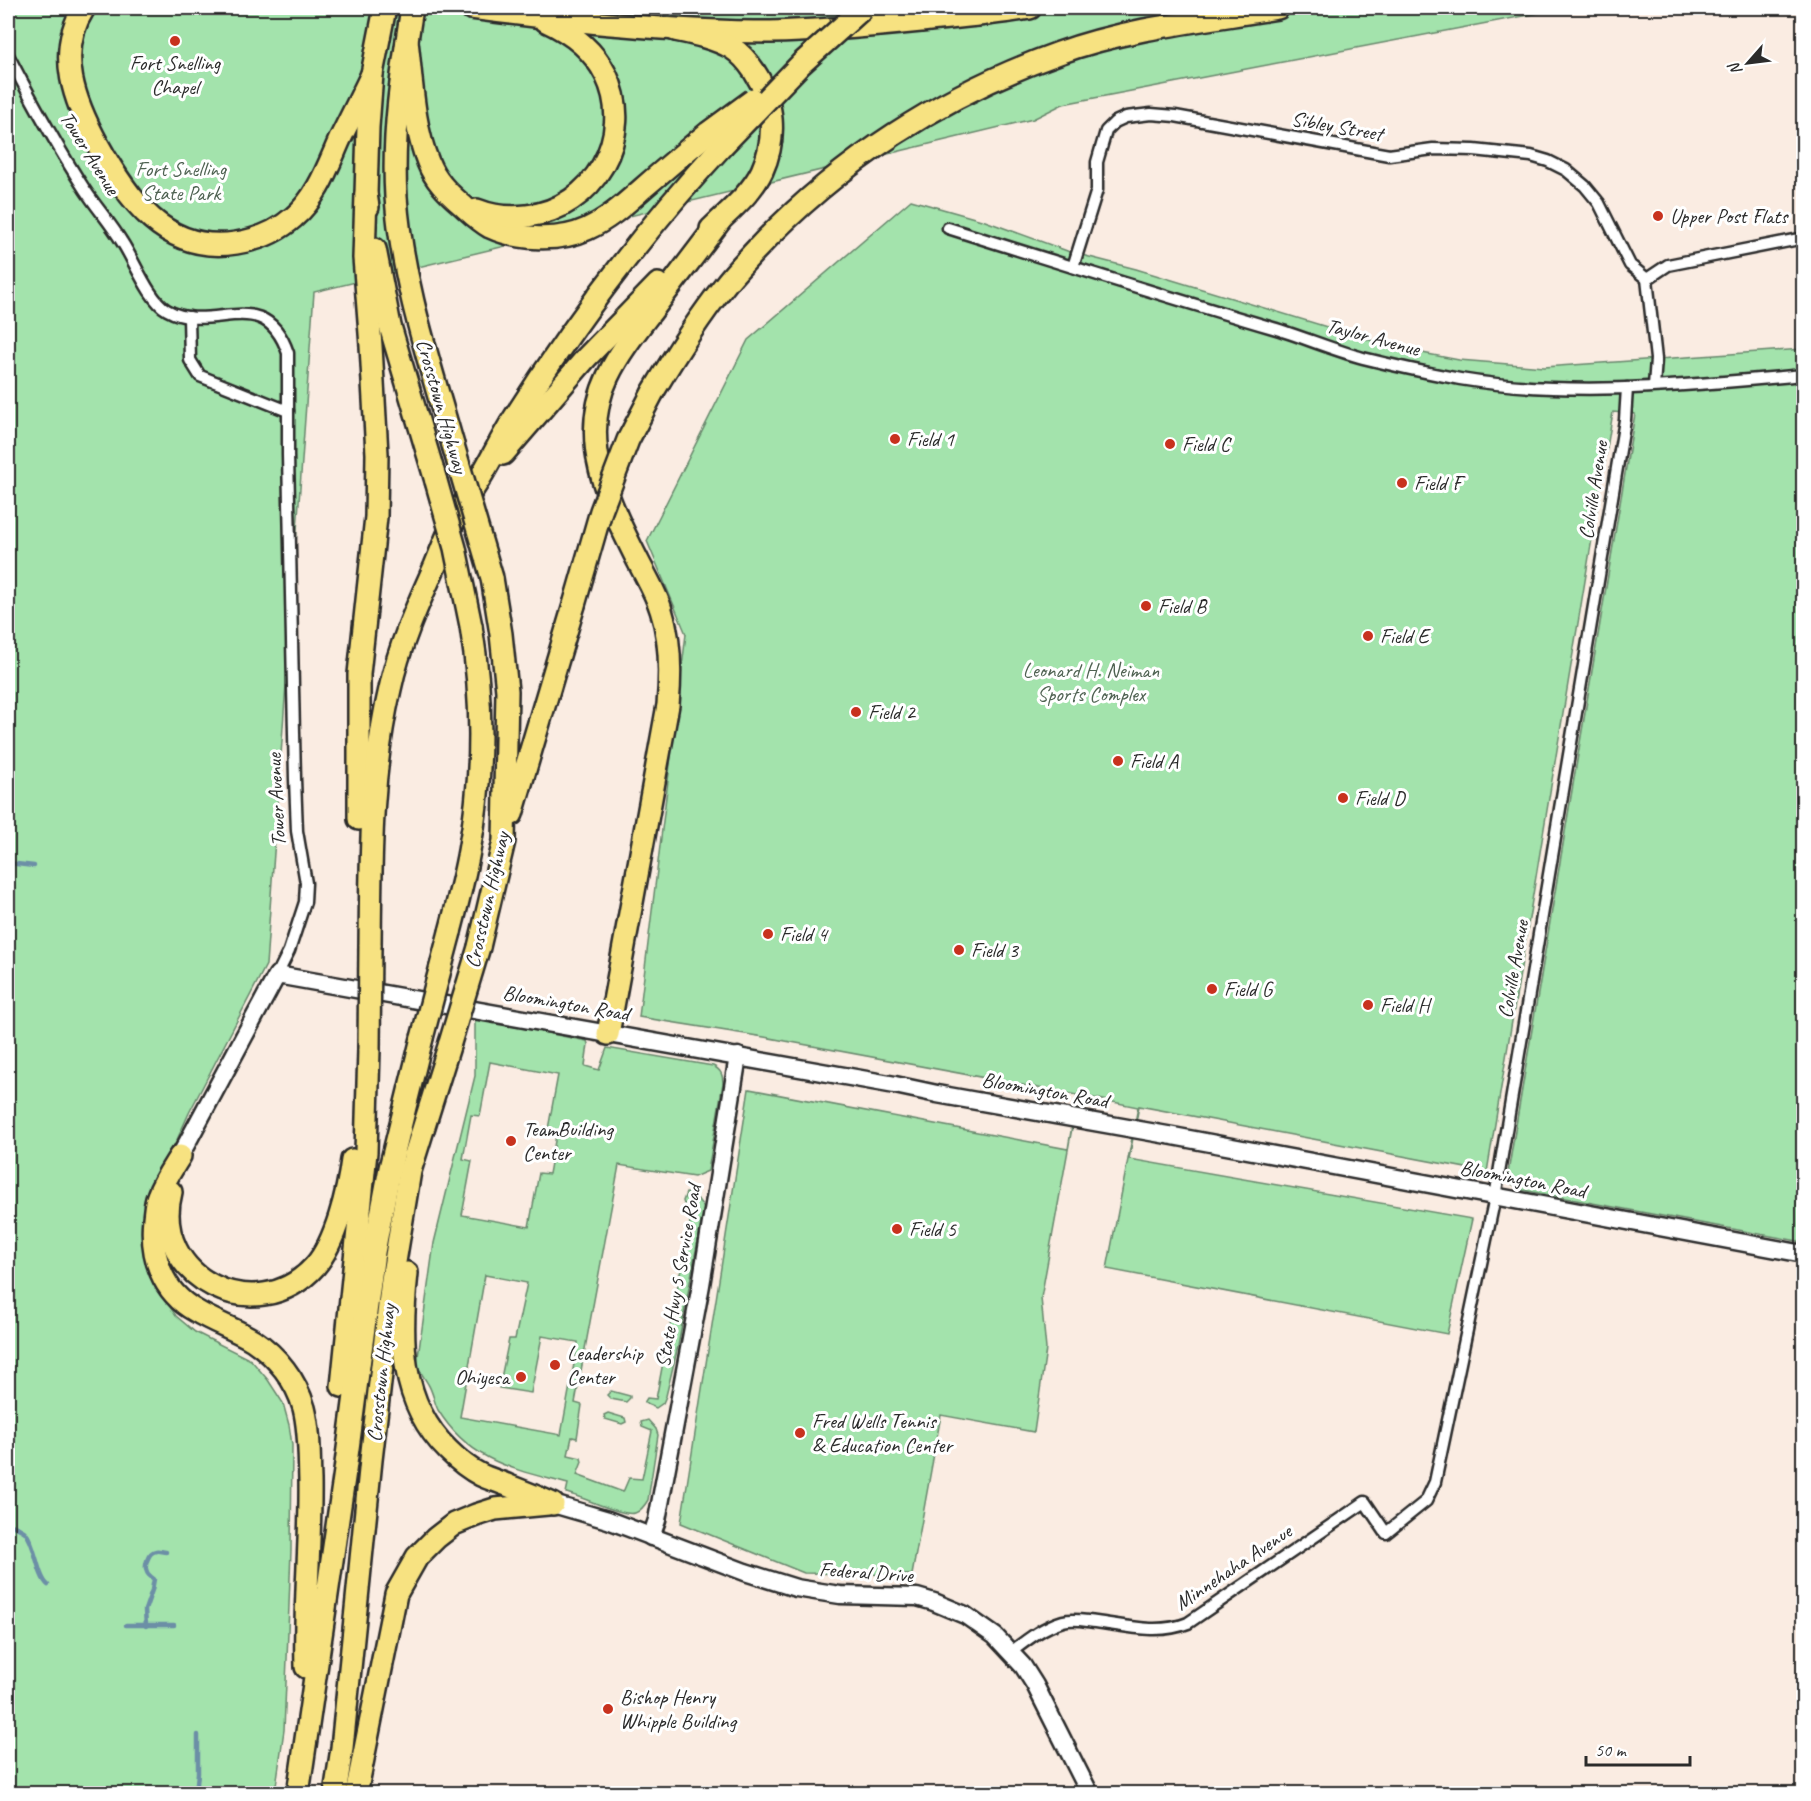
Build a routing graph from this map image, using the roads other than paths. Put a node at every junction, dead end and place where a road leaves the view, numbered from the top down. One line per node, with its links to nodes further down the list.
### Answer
1 (84, 8): 12 (highway)
2 (385, 8): 12 (highway, Crosstown Highway)
3 (412, 8): 10 (highway, Crosstown Highway)
4 (471, 8): 8 (highway)
5 (863, 8): 13 (highway, bridge)
6 (1030, 8): 9 (highway)
7 (1278, 8): 27 (highway, bridge)
8 (538, 17): 9 (highway); 15 (highway)
9 (675, 30): 16 (highway)
10 (407, 41): 15 (highway); 27 (highway, Crosstown Highway, bridge)
11 (8, 55): 21 (street, Tower Avenue)
12 (372, 74): 14 (highway, Crosstown Highway)
13 (715, 139): 15 (highway); 26 (highway)
14 (366, 194): 28 (highway); 40 (highway, Crosstown Highway, bridge)
15 (460, 204)
16 (720, 220): 26 (highway); 30 (highway)
17 (948, 228): 19 (street, Taylor Avenue)
18 (1803, 238): 20 (street)
19 (1073, 267): 20 (street, Sibley Street); 24 (street, Taylor Avenue)
20 (1647, 279): 23 (street)
21 (189, 317): 25 (street); 25 (street, Tower Avenue)
22 (1803, 375): 23 (street, Taylor Avenue)
23 (1654, 386): 24 (street, Taylor Avenue)
24 (1627, 388): 35 (street, Colville Avenue)
25 (288, 411): 29 (street, Tower Avenue)
26 (480, 478): 28 (highway)
27 (504, 841): 31 (highway, Crosstown Highway, bridge)
28 (370, 946): 32 (highway, bridge)
29 (277, 975): 30 (street, Bloomington Road); 34 (street, Tower Avenue)
30 (608, 1034): 33 (street, Bloomington Road)
31 (450, 1043): 37 (highway); 44 (highway, Crosstown Highway)
32 (369, 1049): 34 (highway); 40 (highway)
33 (738, 1056): 35 (street, Bloomington Road); 39 (street, State Hwy 5 Service Road)
34 (180, 1156): 42 (highway)
35 (1495, 1197): 36 (street, Bloomington Road); 38 (street, Colville Avenue)
36 (1803, 1254)
37 (553, 1504): 39 (street, Federal Drive); 45 (highway)
38 (1386, 1533): 41 (street, Minnehaha Avenue)
39 (651, 1537): 41 (street, Federal Drive)
40 (327, 1595): 42 (highway, Crosstown Highway)
41 (1011, 1652): 46 (street, Federal Drive)
42 (308, 1718): 43 (highway, Crosstown Highway)
43 (298, 1794)
44 (335, 1794)
45 (356, 1794)
46 (1090, 1794)

